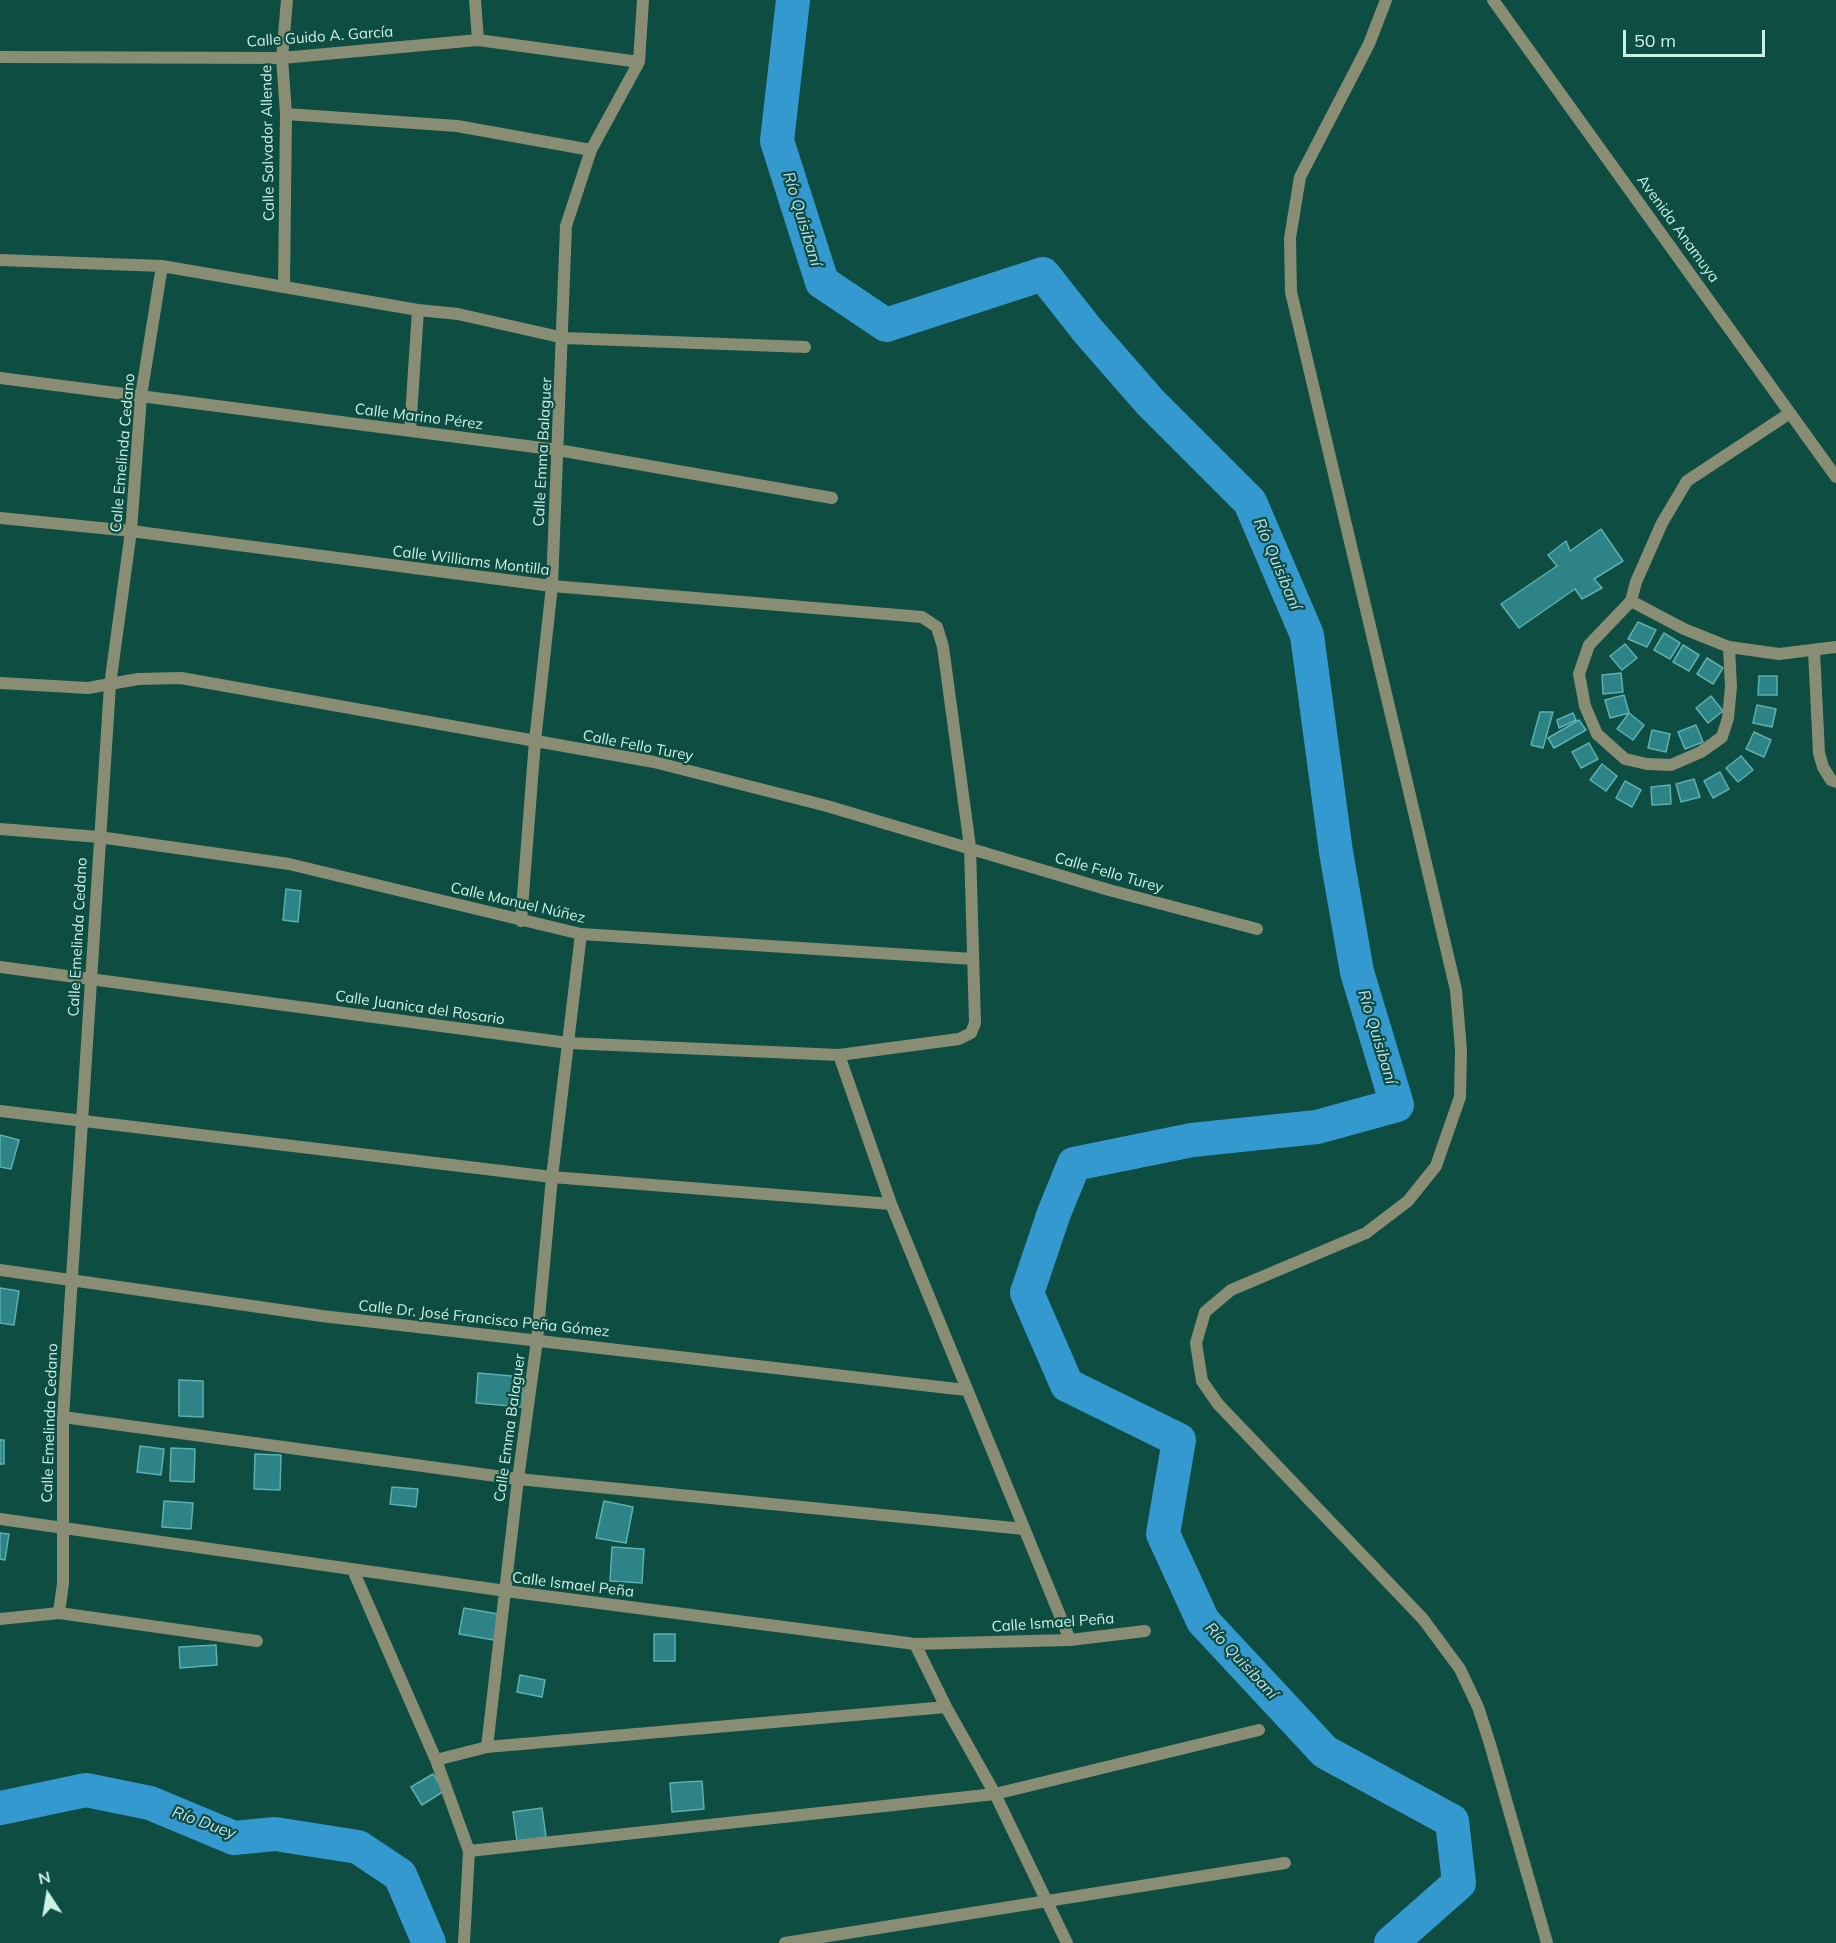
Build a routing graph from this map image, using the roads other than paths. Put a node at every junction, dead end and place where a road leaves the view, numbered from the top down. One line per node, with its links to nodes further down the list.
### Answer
1 (287, 0): 8 (street, Calle Salvador Allende)
2 (475, 0): 6 (street)
3 (643, 0): 9 (street, Calle Emma Balaguer)
4 (1386, 0): 79 (street)
5 (1493, 0): 20 (street, Avenida Anamuya)
6 (478, 40): 8 (street, Calle Guido A. García); 9 (street, Calle Guido A. García)
7 (0, 57): 8 (street, Calle Guido A. García)
8 (282, 58): 10 (street, Calle Salvador Allende)
9 (639, 62): 11 (street, Calle Emma Balaguer)
10 (286, 114): 11 (street); 14 (street, Calle Salvador Allende)
11 (591, 150): 16 (street, Calle Emma Balaguer)
12 (0, 260): 13 (street)
13 (162, 266): 14 (street); 19 (street, Calle Emelinda Cedano)
14 (284, 285): 15 (street)
15 (417, 310): 16 (street); 21 (street)
16 (564, 338): 17 (street); 22 (street, Calle Emma Balaguer)
17 (805, 347)
18 (0, 378): 19 (street, Calle Marino Pérez)
19 (141, 396): 21 (street, Calle Marino Pérez); 26 (street, Calle Emelinda Cedano)
20 (1790, 413): 23 (street, Avenida Anamuya); 28 (street)
21 (410, 431): 22 (street, Calle Marino Pérez)
22 (558, 450): 24 (street, Calle Marino Pérez); 27 (street, Calle Emma Balaguer)
23 (1836, 477)
24 (832, 498)
25 (0, 518): 26 (street, Calle Williams Montilla)
26 (131, 531): 27 (street, Calle Williams Montilla); 33 (street, Calle Emelinda Cedano)
27 (552, 586): 34 (street, Calle Emma Balaguer); 38 (street, Calle Williams Montilla)
28 (1631, 601): 29 (street); 29 (street)
29 (1729, 647): 31 (street)
30 (1836, 647): 31 (street)
31 (1814, 651): 35 (street)
32 (0, 683): 33 (street, Calle Fello Turey)
33 (110, 685): 34 (street, Calle Fello Turey); 37 (street, Calle Emelinda Cedano)
34 (535, 741): 38 (street, Calle Fello Turey); 39 (street, Calle Emma Balaguer)
35 (1836, 782)
36 (0, 829): 37 (street, Calle Manuel Núñez)
37 (99, 837): 39 (street, Calle Manuel Núñez); 44 (street, Calle Emelinda Cedano)
38 (970, 847): 40 (street, Calle Fello Turey); 42 (street)
39 (521, 921): 41 (street, Calle Manuel Núñez)
40 (1257, 929)
41 (581, 934): 42 (street, Calle Manuel Núñez); 45 (street, Calle Emma Balaguer)
42 (973, 959): 46 (street, Calle Juanica del Rosario)
43 (0, 967): 44 (street, Calle Juanica del Rosario)
44 (91, 979): 45 (street, Calle Juanica del Rosario); 48 (street, Calle Emelinda Cedano)
45 (567, 1043): 46 (street, Calle Juanica del Rosario); 49 (street, Calle Emma Balaguer)
46 (839, 1055): 50 (street)
47 (0, 1112): 48 (street)
48 (81, 1119): 49 (street); 52 (street, Calle Emelinda Cedano)
49 (552, 1177): 50 (street); 53 (street, Calle Emma Balaguer)
50 (891, 1204): 54 (street)
51 (0, 1270): 52 (street, Calle Dr. José Francisco Peña Gómez)
52 (71, 1280): 53 (street, Calle Dr. José Francisco Peña Gómez); 55 (street, Calle Emelinda Cedano)
53 (537, 1340): 54 (street, Calle Dr. José Francisco Peña Gómez); 56 (street, Calle Emma Balaguer)
54 (966, 1390): 59 (street)
55 (63, 1417): 56 (street); 58 (street, Calle Emelinda Cedano)
56 (518, 1479): 59 (street); 61 (street, Calle Emma Balaguer)
57 (0, 1519): 58 (street, Calle Ismael Peña)
58 (62, 1526): 60 (street, Calle Ismael Peña); 62 (street, Calle Emelinda Cedano)
59 (1024, 1529): 65 (street)
60 (353, 1570): 61 (street, Calle Ismael Peña); 71 (street)
61 (506, 1591): 67 (street, Calle Ismael Peña); 70 (street, Calle Emma Balaguer)
62 (59, 1613): 63 (street); 66 (street)
63 (0, 1618)
64 (1145, 1631): 65 (street, Calle Ismael Peña)
65 (1070, 1640): 67 (street, Calle Ismael Peña)
66 (257, 1641)
67 (915, 1644): 68 (street)
68 (946, 1707): 70 (street); 72 (street)
69 (1259, 1730): 72 (street)
70 (487, 1747): 71 (street)
71 (436, 1760): 73 (street)
72 (994, 1794): 73 (street); 75 (street)
73 (469, 1851): 76 (street)
74 (1285, 1863): 75 (street)
75 (1046, 1899): 77 (street); 78 (street)
76 (464, 1943)
77 (785, 1943)
78 (1067, 1943)
79 (1547, 1943)

